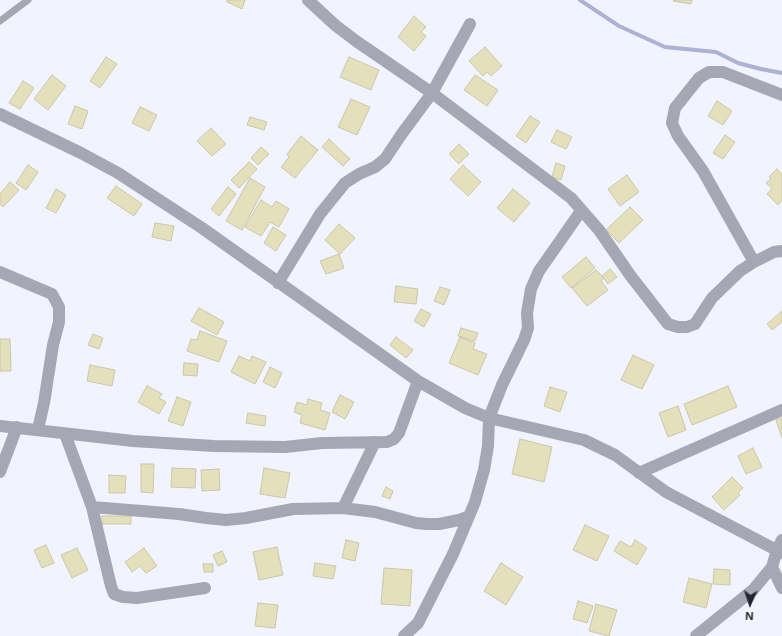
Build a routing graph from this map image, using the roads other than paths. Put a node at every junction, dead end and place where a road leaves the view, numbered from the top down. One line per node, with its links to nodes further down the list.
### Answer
1 (28, 0): 3 (lane)
2 (308, 0): 5 (street)
3 (0, 21)
4 (470, 24): 5 (street)
5 (432, 93): 8 (street); 12 (street)
6 (782, 95): 10 (street)
7 (0, 114): 12 (street)
8 (581, 211): 10 (street); 15 (street)
9 (782, 251): 10 (street)
10 (754, 262)
11 (1, 273): 18 (street)
12 (278, 283): 13 (street)
13 (418, 381): 15 (street); 20 (street)
14 (782, 410): 22 (street)
15 (489, 418): 22 (street); 25 (street)
16 (0, 426): 17 (street)
17 (17, 428): 18 (street); 21 (street)
18 (38, 429): 19 (street)
19 (66, 434): 20 (street); 23 (street)
20 (375, 442): 24 (street)
21 (0, 472)
22 (639, 473): 26 (street)
23 (92, 507): 24 (street); 28 (street)
24 (343, 508): 25 (street)
25 (469, 516): 30 (street)
26 (780, 548): 27 (street)
27 (772, 567): 29 (street); 31 (street)
28 (205, 588)
29 (782, 588)
30 (404, 636)
31 (696, 636)

